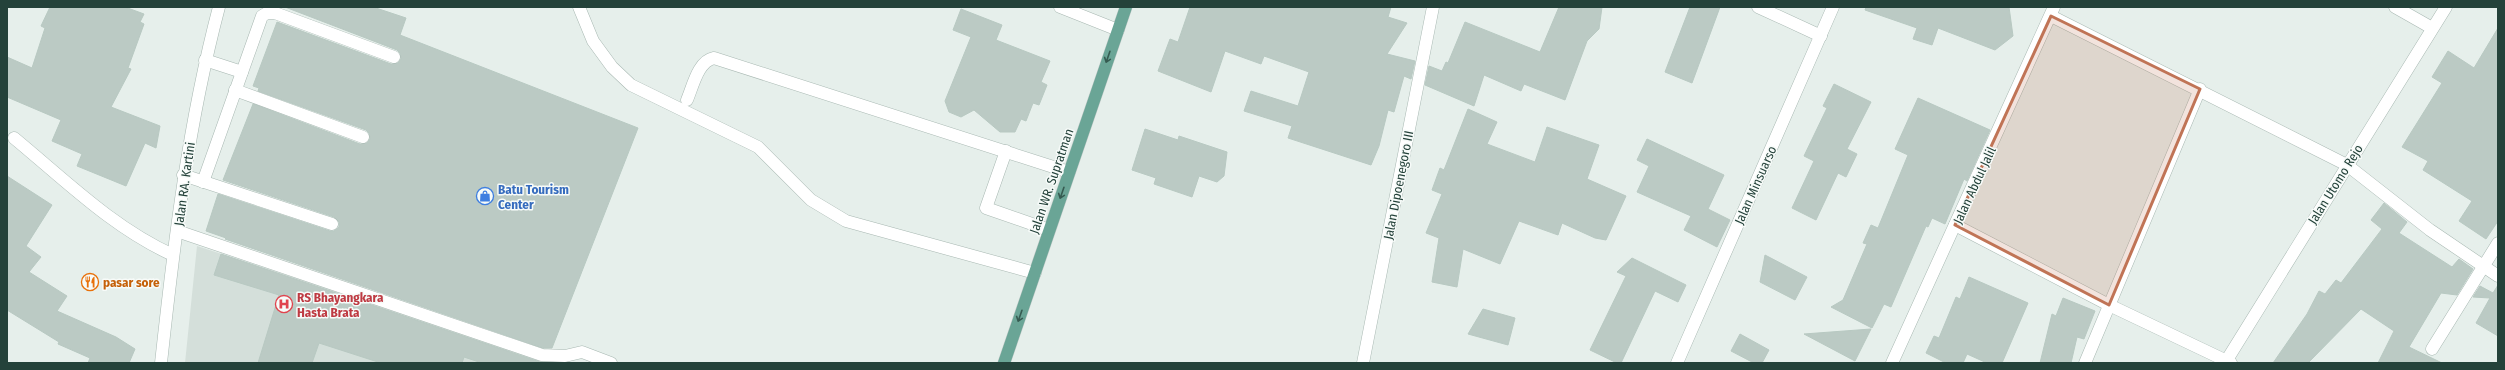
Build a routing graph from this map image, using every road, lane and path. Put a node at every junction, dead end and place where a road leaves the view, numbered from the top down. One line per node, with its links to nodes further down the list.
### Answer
1 (219, 7): 15 (street, Jalan RA. Kartini)
2 (579, 7): 34 (street)
3 (1060, 7): 12 (street)
4 (1126, 7): 12 (main road, Jalan WR. Supratman)
5 (1433, 7): 42 (street, Jalan Dipoenegoro III)
6 (1758, 7): 13 (street)
7 (1833, 7): 13 (street, Jalan Minsuarso)
8 (2395, 7): 11 (street)
9 (2446, 7): 11 (street, Jalan Utomo Rejo)
10 (2052, 12): 17 (street); 28 (street, Jalan Abdul Jalil)
11 (2432, 28): 23 (street, Jalan Utomo Rejo)
12 (1118, 30): 24 (main road, Jalan WR. Supratman, one-way to 24)
13 (1821, 36): 43 (street, Jalan Minsuarso)
14 (394, 57): 16 (street)
15 (205, 60): 16 (street); 25 (street, Jalan RA. Kartini)
16 (242, 72): 18 (street)
17 (2200, 89): 23 (street); 36 (street)
18 (235, 90): 20 (street); 26 (street)
19 (687, 100): 22 (street)
20 (363, 137)
21 (14, 138): 32 (street)
22 (1006, 151): 24 (street); 29 (street)
23 (2347, 165): 33 (street); 38 (street, Jalan Utomo Rejo)
24 (1069, 172): 29 (main road, Jalan WR. Supratman, one-way to 29)
25 (183, 175): 26 (street); 30 (street, Jalan RA. Kartini)
26 (203, 182): 27 (street)
27 (332, 224)
28 (1955, 225): 36 (street); 44 (street, Jalan Abdul Jalil)
29 (1050, 230): 34 (main road, Jalan WR. Supratman)
30 (177, 231): 32 (street, Jalan RA. Kartini); 40 (street)
31 (2498, 243): 33 (street)
32 (173, 255): 39 (street, Jalan RA. Kartini)
33 (2484, 267): 35 (street); 37 (street)
34 (1035, 273): 41 (main road, Jalan WR. Supratman, one-way to 41)
35 (2498, 276)
36 (2109, 305): 38 (street); 45 (street)
37 (2432, 350)
38 (2228, 362)
39 (161, 363)
40 (611, 363)
41 (1004, 363)
42 (1362, 363)
43 (1677, 363)
44 (1892, 363)
45 (2085, 363)

